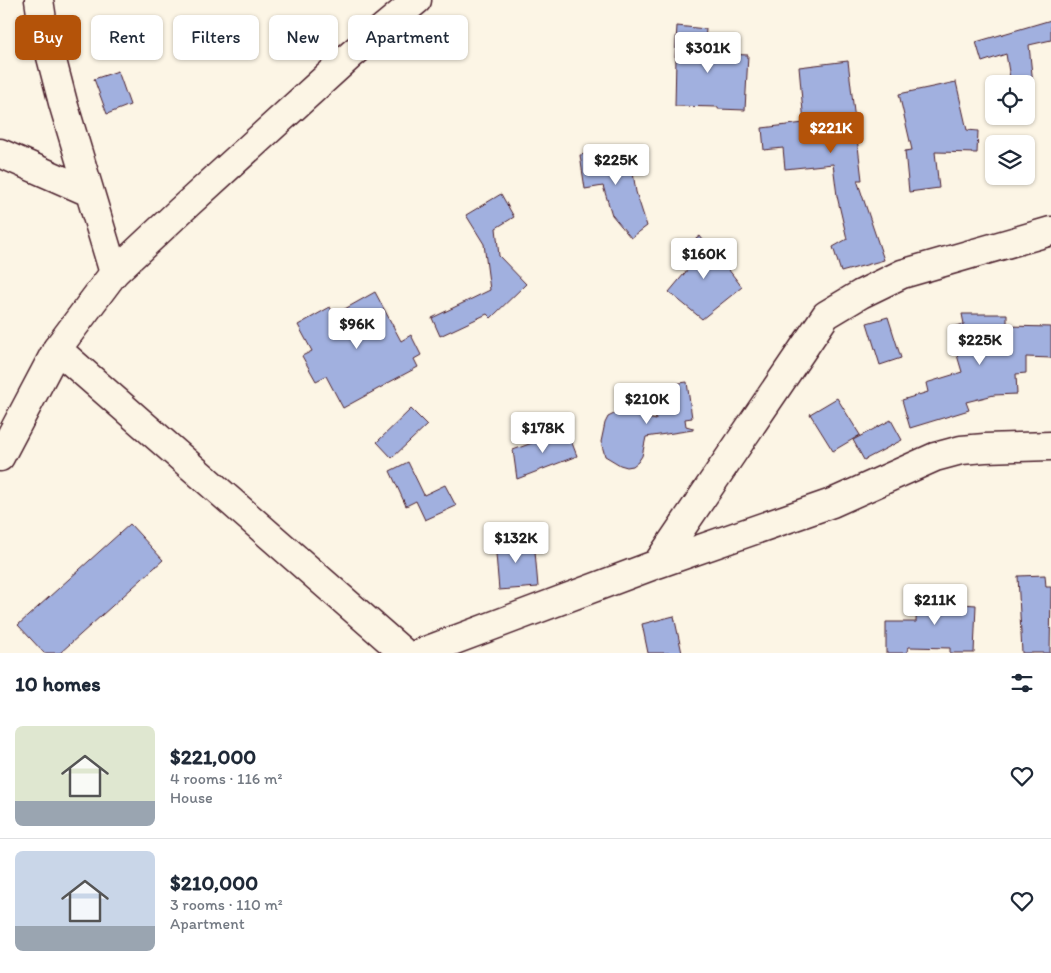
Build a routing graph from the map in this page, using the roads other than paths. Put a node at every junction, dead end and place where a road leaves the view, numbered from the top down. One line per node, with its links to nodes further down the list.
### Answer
1 (39, 0): 4 (street)
2 (417, 0): 6 (street)
3 (0, 153): 4 (street)
4 (89, 192): 6 (street)
5 (1051, 231): 10 (street)
6 (114, 274): 7 (street)
7 (58, 348): 9 (street); 11 (street)
8 (1051, 446): 10 (street)
9 (0, 457)
10 (657, 564): 12 (street)
11 (404, 653)
12 (420, 653)

